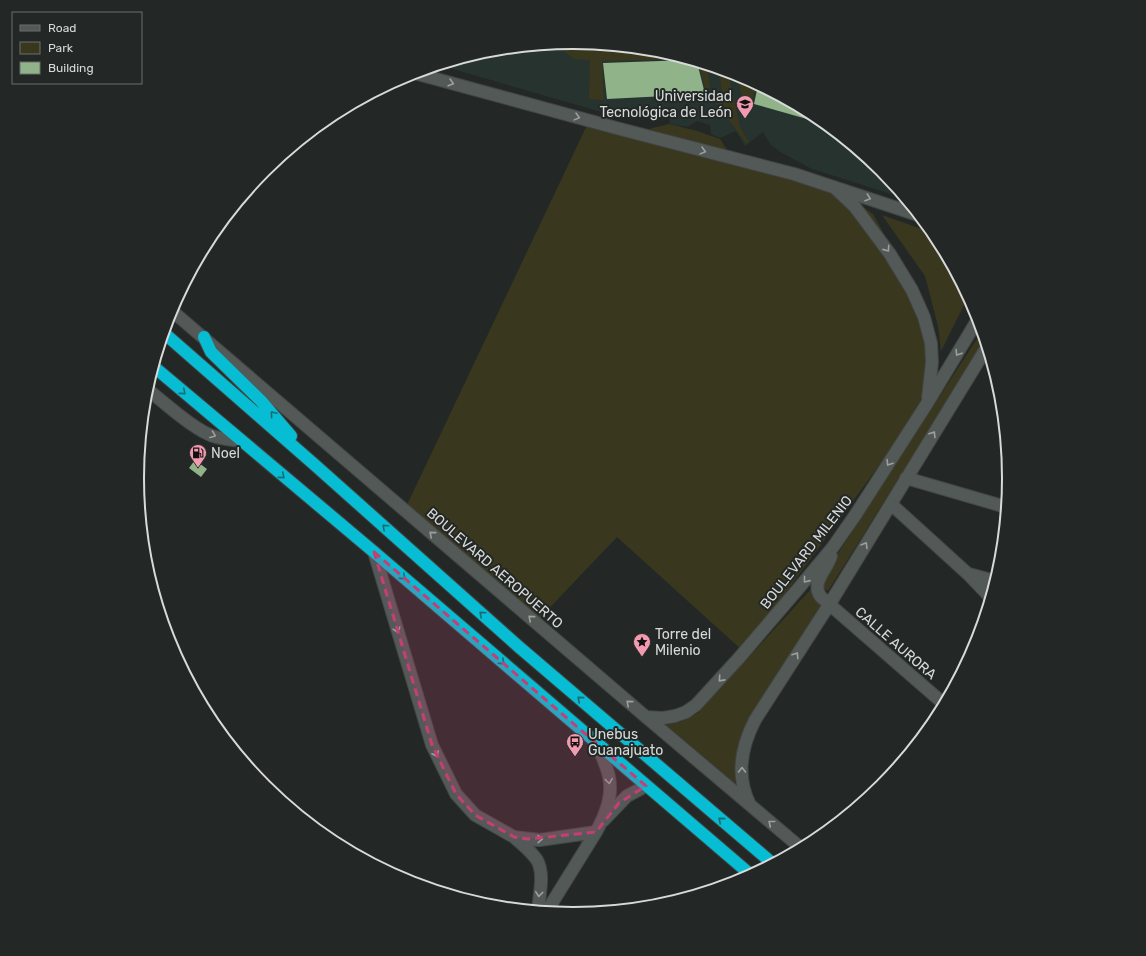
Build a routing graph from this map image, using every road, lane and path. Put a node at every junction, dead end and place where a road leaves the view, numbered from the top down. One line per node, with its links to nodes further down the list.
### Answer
1 (425, 76): 2 (street, one-way to 2)
2 (835, 187): 3 (street, one-way to 3); 11 (street, one-way to 11)
3 (909, 212)
4 (177, 315): 7 (street, BOULEVARD AEROPUERTO)
5 (974, 326): 11 (street, BOULEVARD MILENIO, one-way to 11)
6 (168, 337): 13 (highway)
7 (204, 338): 13 (highway, one-way to 7); 24 (street, BOULEVARD AEROPUERTO, one-way to 7)
8 (983, 353): 14 (street, one-way to 8)
9 (158, 370): 12 (highway, one-way to 12)
10 (152, 394): 12 (street, one-way to 12)
11 (928, 402): 17 (street, BOULEVARD MILENIO, one-way to 17)
12 (240, 441): 18 (highway, one-way to 18)
13 (316, 466): 31 (highway, one-way to 13)
14 (906, 478): 15 (street); 16 (street)
15 (891, 504): 19 (street); 22 (street, one-way to 15)
16 (1001, 506)
17 (833, 546): 22 (street, CALLE AURORA); 24 (street, BOULEVARD MILENIO, one-way to 24)
18 (374, 552): 25 (highway, one-way to 25); 29 (street, one-way to 29)
19 (968, 574): 20 (street); 21 (street)
20 (989, 580)
21 (986, 593)
22 (829, 605): 23 (street, CALLE AURORA); 27 (street, one-way to 22)
23 (940, 701)
24 (646, 717): 27 (street, BOULEVARD AEROPUERTO)
25 (597, 744): 26 (highway); 28 (street, one-way to 28)
26 (646, 786): 28 (street); 32 (highway)
27 (752, 807): 30 (street, BOULEVARD AEROPUERTO, one-way to 27)
28 (599, 827): 29 (street, one-way to 28); 34 (street)
29 (514, 837): 33 (street, one-way to 33)
30 (796, 844)
31 (769, 860)
32 (746, 870)
33 (538, 905)
34 (551, 906)

